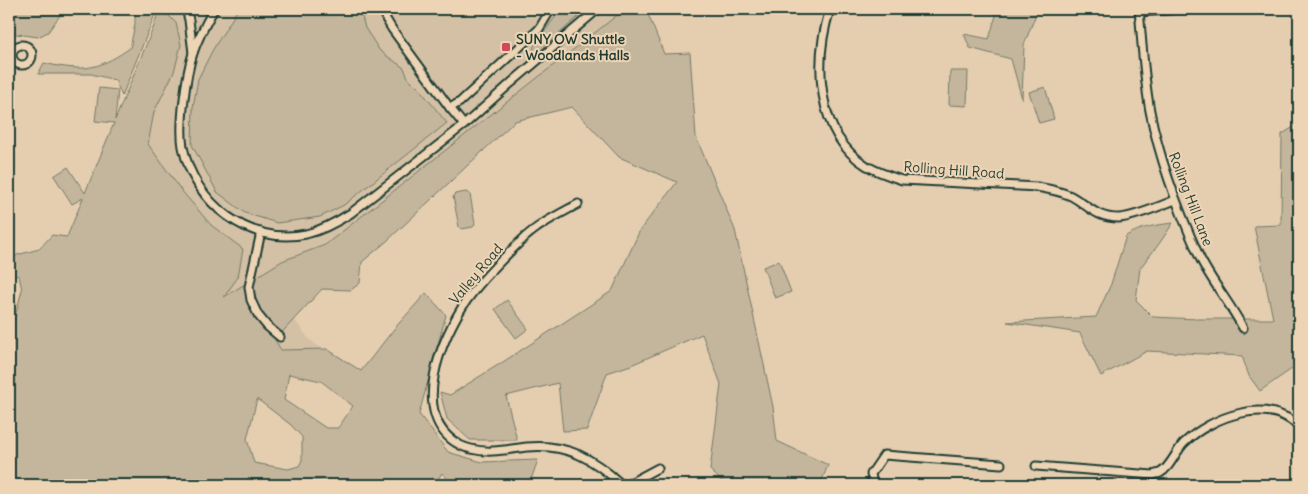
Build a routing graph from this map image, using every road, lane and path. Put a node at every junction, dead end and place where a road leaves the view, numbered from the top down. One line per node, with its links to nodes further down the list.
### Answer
1 (186, 9): 9 (street)
2 (214, 9): 9 (street)
3 (383, 9): 10 (street)
4 (551, 9): 10 (street)
5 (598, 9): 11 (street)
6 (830, 9): 12 (street, Rolling Hill Road)
7 (1183, 9): 8 (street)
8 (1139, 10): 12 (street, Rolling Hill Lane)
9 (193, 53): 14 (street)
10 (450, 108): 11 (street)
11 (464, 125): 14 (street)
12 (1175, 200): 15 (street, Rolling Hill Lane)
13 (578, 204): 21 (street, Valley Road)
14 (261, 232): 16 (street)
15 (1243, 328)
16 (280, 337)
17 (1299, 427): 19 (street)
18 (1001, 464): 23 (street)
19 (1036, 466)
20 (658, 468): 22 (street)
21 (622, 485)
22 (626, 485)
23 (873, 485)

